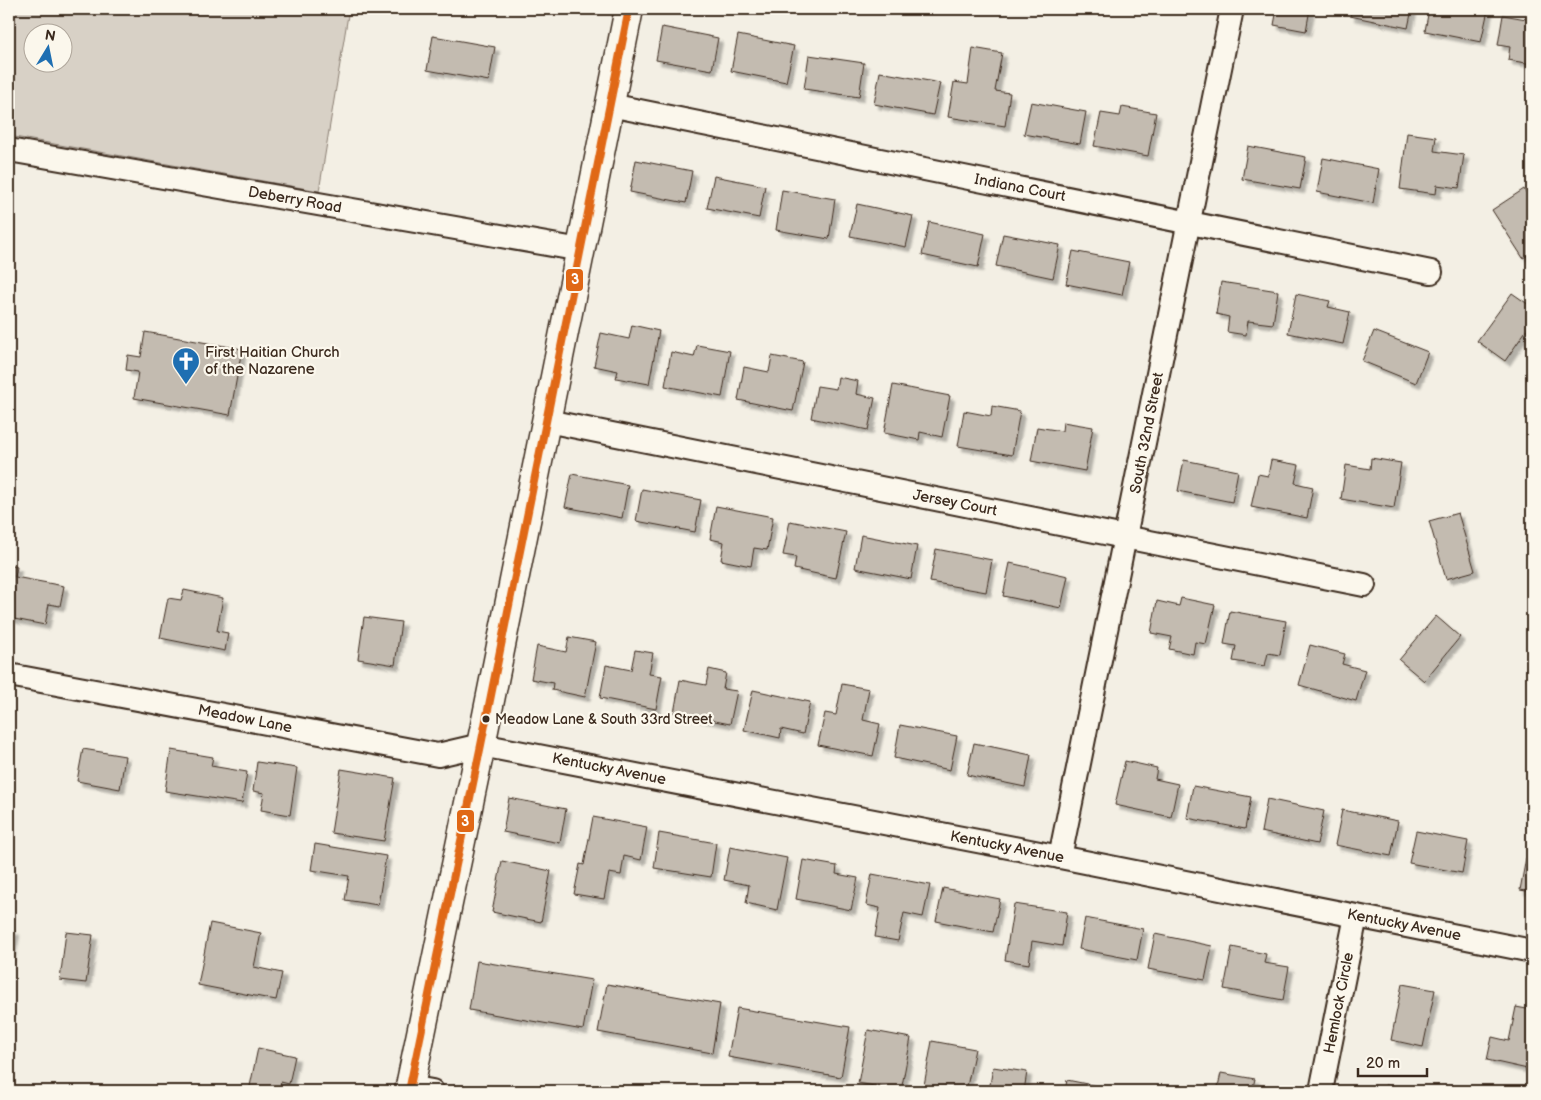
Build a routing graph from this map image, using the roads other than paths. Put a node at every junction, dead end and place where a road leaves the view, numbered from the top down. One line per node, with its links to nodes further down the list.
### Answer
1 (629, 9): 3 (street)
2 (1232, 9): 5 (street, South 32nd Street)
3 (610, 105): 5 (street, Indiana Court); 6 (street)
4 (9, 150): 6 (street, Deberry Road)
5 (1189, 222): 7 (street, Indiana Court); 9 (street, South 32nd Street)
6 (581, 250): 8 (street)
7 (1431, 272)
8 (547, 421): 9 (street, Jersey Court); 12 (street)
9 (1126, 538): 10 (street, Jersey Court); 13 (street, South 32nd Street)
10 (1364, 585)
11 (9, 675): 12 (street, Meadow Lane)
12 (482, 745): 13 (street, Kentucky Avenue); 16 (street)
13 (1060, 857): 14 (street, Kentucky Avenue)
14 (1356, 916): 15 (street, Kentucky Avenue); 17 (street, Hemlock Circle)
15 (1532, 951)
16 (417, 1090)
17 (1321, 1091)

